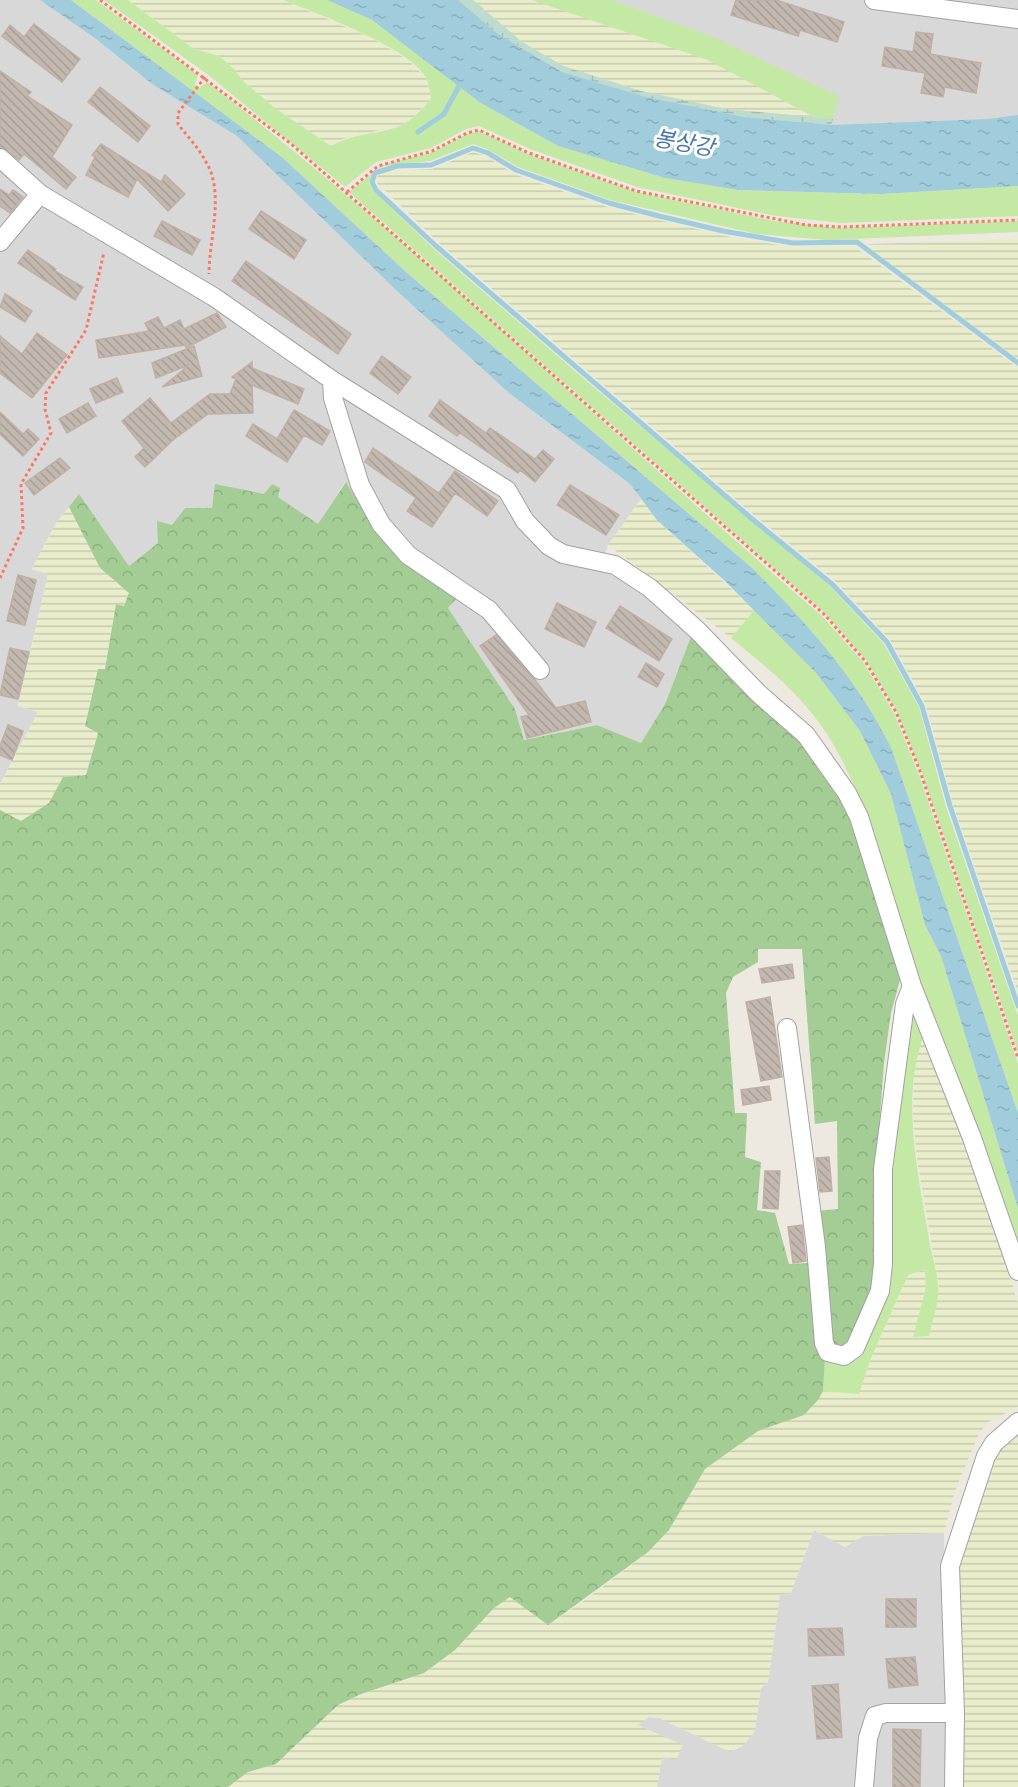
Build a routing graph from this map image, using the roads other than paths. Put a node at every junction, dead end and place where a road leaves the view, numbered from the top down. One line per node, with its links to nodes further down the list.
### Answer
1 (874, 0): 2 (street)
2 (1018, 19)
3 (0, 158): 4 (street)
4 (40, 194): 5 (street); 6 (street)
5 (0, 242)
6 (332, 380): 7 (street); 8 (street)
7 (540, 670)
8 (912, 986): 9 (street); 10 (street)
9 (787, 1028)
10 (1018, 1271)
11 (1018, 1422): 12 (street)
12 (956, 1713): 13 (street); 14 (street)
13 (864, 1787)
14 (954, 1787)

